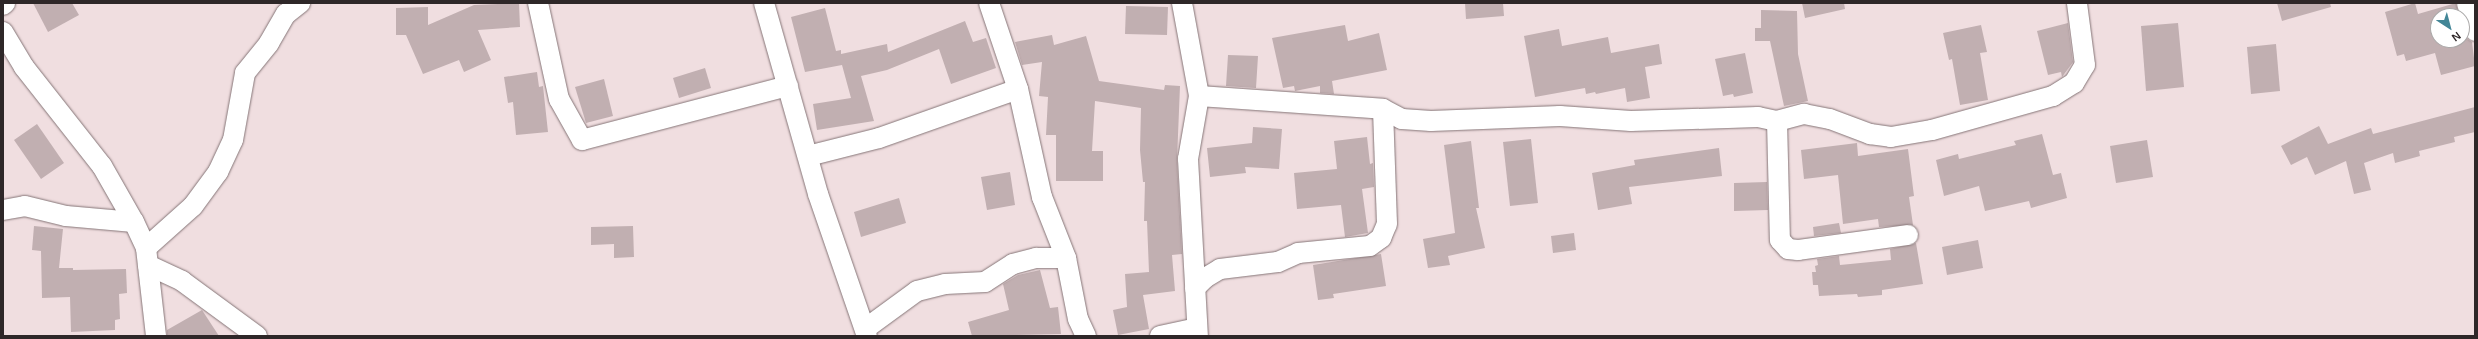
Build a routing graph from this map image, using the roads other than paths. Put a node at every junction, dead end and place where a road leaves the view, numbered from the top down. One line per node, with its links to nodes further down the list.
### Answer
1 (300, 3): 19 (street)
2 (538, 3): 10 (street)
3 (764, 3): 10 (street)
4 (989, 3): 11 (street)
5 (1182, 3): 12 (street)
6 (2077, 3): 14 (street)
7 (2467, 3): 8 (street)
8 (2475, 31)
9 (3, 32): 17 (street)
10 (788, 86): 15 (street)
11 (1018, 89): 15 (street); 20 (street)
12 (1199, 96): 13 (street); 21 (street)
13 (1383, 109): 14 (street); 21 (street)
14 (1777, 121): 18 (street)
15 (808, 156): 23 (street)
16 (3, 210): 17 (street)
17 (134, 222): 19 (street)
18 (1908, 235)
19 (147, 256): 24 (street); 25 (street)
20 (1066, 258): 23 (street); 26 (street)
21 (1195, 288): 22 (street)
22 (1198, 332): 27 (street)
23 (866, 333)
24 (156, 336)
25 (257, 336)
26 (1086, 336)
27 (1160, 336)

